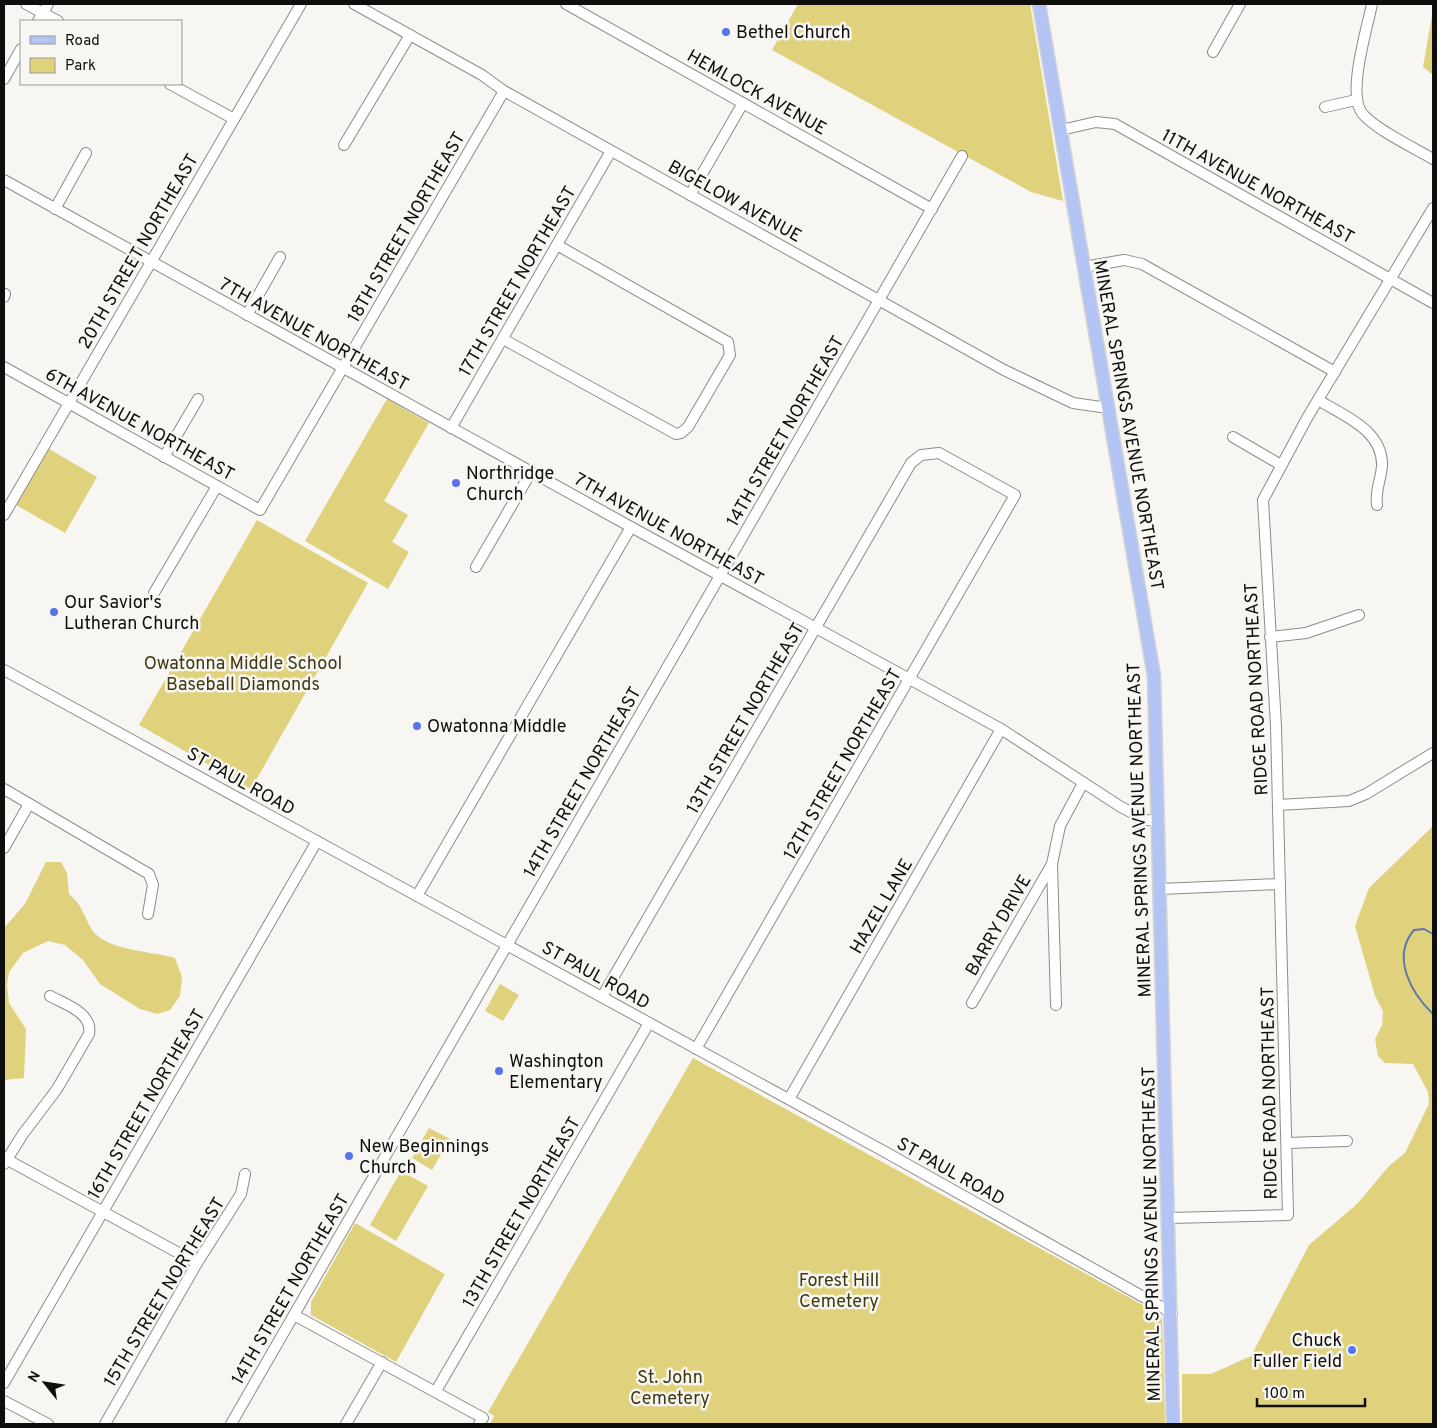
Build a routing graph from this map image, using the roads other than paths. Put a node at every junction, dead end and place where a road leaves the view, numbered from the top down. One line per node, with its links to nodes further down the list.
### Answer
1 (26, 4): 8 (street)
2 (301, 4): 19 (street, 20TH STREET NORTHEAST)
3 (354, 4): 10 (street, BIGELOW AVENUE)
4 (566, 4): 17 (street, HEMLOCK AVENUE)
5 (1039, 4): 20 (main road, MINERAL SPRINGS AVENUE NORTHEAST)
6 (1240, 4): 12 (street)
7 (1372, 4): 16 (street)
8 (42, 13): 9 (street)
9 (56, 20)
10 (410, 35): 15 (street, BIGELOW AVENUE); 21 (street)
11 (20, 51): 13 (street)
12 (1213, 52)
13 (4, 79)
14 (172, 85): 19 (street)
15 (504, 91): 22 (street, BIGELOW AVENUE); 41 (street, 18TH STREET NORTHEAST)
16 (1356, 100): 18 (street); 25 (street)
17 (743, 103): 27 (street); 28 (street, HEMLOCK AVENUE)
18 (1325, 107)
19 (234, 119): 33 (street, 20TH STREET NORTHEAST)
20 (1061, 130): 34 (main road, MINERAL SPRINGS AVENUE NORTHEAST); 35 (street, 11TH AVENUE NORTHEAST)
21 (344, 146)
22 (611, 151): 27 (street, BIGELOW AVENUE); 31 (street, 17TH STREET NORTHEAST)
23 (86, 153): 30 (street)
24 (962, 156): 28 (street, 14TH STREET NORTHEAST)
25 (1433, 159)
26 (4, 180): 30 (street, 7TH AVENUE NORTHEAST)
27 (690, 195): 36 (street, BIGELOW AVENUE)
28 (932, 208): 36 (street, 14TH STREET NORTHEAST)
29 (1433, 208): 35 (street, RIDGE ROAD NORTHEAST)
30 (55, 209): 33 (street, 7TH AVENUE NORTHEAST)
31 (557, 245): 39 (street, 17TH STREET NORTHEAST); 39 (street)
32 (280, 257): 38 (street)
33 (151, 262): 38 (street, 7TH AVENUE NORTHEAST); 45 (street, 20TH STREET NORTHEAST)
34 (1084, 267): 42 (street); 46 (main road, MINERAL SPRINGS AVENUE NORTHEAST)
35 (1391, 279): 37 (street, 11TH AVENUE NORTHEAST); 42 (street, RIDGE ROAD NORTHEAST)
36 (879, 300): 46 (street, BIGELOW AVENUE); 59 (street, 14TH STREET NORTHEAST)
37 (1433, 303)
38 (247, 315): 41 (street, 7TH AVENUE NORTHEAST)
39 (502, 339): 47 (street, 17TH STREET NORTHEAST)
40 (4, 367): 45 (street, 6TH AVENUE NORTHEAST)
41 (342, 368): 47 (street, 7TH AVENUE NORTHEAST); 55 (street, 18TH STREET NORTHEAST)
42 (1335, 372): 44 (street, RIDGE ROAD NORTHEAST)
43 (198, 399): 49 (street)
44 (1318, 400): 51 (street, RIDGE ROAD NORTHEAST); 54 (street)
45 (68, 404): 49 (street, 6TH AVENUE NORTHEAST); 56 (street, 20TH STREET NORTHEAST)
46 (1108, 408): 72 (main road, MINERAL SPRINGS AVENUE NORTHEAST)
47 (451, 428): 52 (street, 7TH AVENUE NORTHEAST)
48 (1233, 437): 51 (street)
49 (164, 457): 53 (street, 6TH AVENUE NORTHEAST)
50 (918, 457): 62 (street, 13TH STREET NORTHEAST); 65 (street, 12TH STREET NORTHEAST)
51 (1281, 464): 63 (street, RIDGE ROAD NORTHEAST)
52 (532, 472): 57 (street, 7TH AVENUE NORTHEAST); 58 (street)
53 (217, 486): 55 (street, 6TH AVENUE NORTHEAST); 60 (street)
54 (1377, 505)
55 (260, 510)
56 (4, 515)
57 (631, 527): 59 (street, 7TH AVENUE NORTHEAST); 78 (street)
58 (476, 567)
59 (720, 576): 62 (street, 7TH AVENUE NORTHEAST); 80 (street, 14TH STREET NORTHEAST)
60 (154, 593)
61 (1359, 615): 63 (street)
62 (815, 628): 65 (street, 7TH AVENUE NORTHEAST); 82 (street, 13TH STREET NORTHEAST)
63 (1270, 637): 71 (street, RIDGE ROAD NORTHEAST)
64 (4, 670): 73 (street, ST PAUL ROAD)
65 (909, 680): 66 (street, 7TH AVENUE NORTHEAST); 86 (street, 12TH STREET NORTHEAST)
66 (1001, 729): 68 (street, 7TH AVENUE NORTHEAST); 87 (street, HAZEL LANE)
67 (1433, 753): 71 (street)
68 (1083, 783): 72 (street, 7TH AVENUE NORTHEAST); 75 (street, BARRY DRIVE)
69 (4, 789): 70 (street)
70 (29, 804): 74 (street); 79 (street)
71 (1278, 805): 76 (street, RIDGE ROAD NORTHEAST)
72 (1159, 821): 77 (main road, MINERAL SPRINGS AVENUE NORTHEAST)
73 (317, 841): 78 (street, ST PAUL ROAD); 92 (street, 16TH STREET NORTHEAST)
74 (4, 848)
75 (1052, 864): 83 (street, BARRY DRIVE); 84 (street, BARRY DRIVE)
76 (1280, 884): 77 (street); 89 (street, RIDGE ROAD NORTHEAST)
77 (1160, 889): 93 (main road, MINERAL SPRINGS AVENUE NORTHEAST)
78 (417, 896): 80 (street, ST PAUL ROAD)
79 (148, 914)
80 (507, 945): 82 (street, ST PAUL ROAD); 96 (street, 14TH STREET NORTHEAST)
81 (50, 996): 90 (street)
82 (602, 997): 85 (street, ST PAUL ROAD)
83 (972, 1003)
84 (1056, 1006)
85 (649, 1023): 86 (street, ST PAUL ROAD); 99 (street, 13TH STREET NORTHEAST)
86 (696, 1049): 87 (street, ST PAUL ROAD)
87 (789, 1099): 95 (street, ST PAUL ROAD)
88 (1347, 1141): 89 (street)
89 (1287, 1143): 93 (street, RIDGE ROAD NORTHEAST)
90 (5, 1161): 92 (street)
91 (245, 1174): 94 (street, 15TH STREET NORTHEAST)
92 (103, 1212): 94 (street); 98 (street, 16TH STREET NORTHEAST)
93 (1170, 1218): 95 (main road, MINERAL SPRINGS AVENUE NORTHEAST)
94 (198, 1263): 103 (street, 15TH STREET NORTHEAST)
95 (1172, 1313): 106 (main road, MINERAL SPRINGS AVENUE NORTHEAST)
96 (294, 1315): 97 (street); 104 (street, 14TH STREET NORTHEAST)
97 (382, 1362): 99 (street); 105 (street)
98 (4, 1383)
99 (436, 1391): 101 (street)
100 (4, 1401): 102 (street)
101 (481, 1421)
102 (48, 1424)
103 (105, 1424)
104 (231, 1424)
105 (346, 1424)
106 (1173, 1424)

